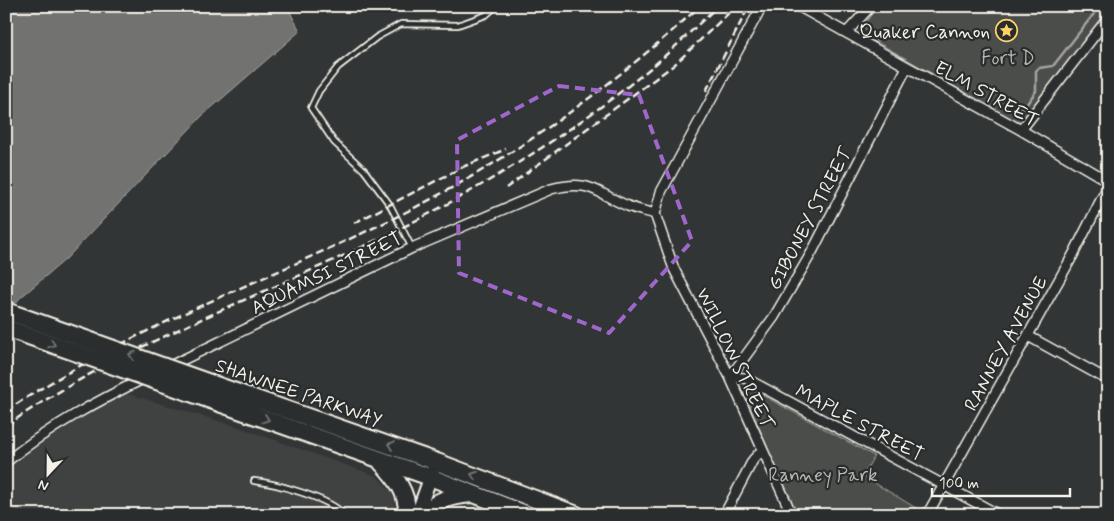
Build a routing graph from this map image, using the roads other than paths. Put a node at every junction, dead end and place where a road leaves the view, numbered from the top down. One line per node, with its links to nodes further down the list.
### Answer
1 (496, 6): 12 (lane)
2 (762, 6): 11 (street)
3 (798, 6): 6 (street, ELM STREET)
4 (871, 6): 6 (street)
5 (1108, 18): 8 (street)
6 (847, 32): 7 (street, ELM STREET)
7 (906, 67): 8 (street, ELM STREET); 16 (street, GIBONEY STREET)
8 (1021, 130): 9 (street, ELM STREET)
9 (1108, 181)
10 (1108, 186): 15 (street, RANNEY AVENUE)
11 (655, 214): 12 (street, AQUAMSI STREET); 16 (street, WILLOW STREET)
12 (412, 248): 21 (street, AQUAMSI STREET)
13 (6, 311): 18 (highway, SHAWNEE PARKWAY, one-way to 13, bridge)
14 (6, 328): 18 (highway, SHAWNEE PARKWAY, one-way to 18, bridge)
15 (1028, 336): 17 (street); 25 (street, RANNEY AVENUE)
16 (730, 377): 19 (street, WILLOW STREET); 25 (street, MAPLE STREET)
17 (1108, 380)
18 (224, 397): 20 (highway, SHAWNEE PARKWAY, one-way to 20); 22 (highway, SHAWNEE PARKWAY, one-way to 18)
19 (762, 450): 33 (street); 34 (street, WILLOW STREET)
20 (378, 459): 23 (highway, SHAWNEE PARKWAY); 28 (highway)
21 (6, 462)
22 (436, 462): 23 (street); 32 (highway, SHAWNEE PARKWAY, one-way to 22)
23 (430, 477): 26 (highway, SHAWNEE PARKWAY); 29 (street)
24 (254, 481): 27 (lane)
25 (943, 486): 35 (street, RANNEY AVENUE); 36 (street, MAPLE STREET)
26 (474, 494): 30 (highway); 31 (highway, SHAWNEE PARKWAY)
27 (344, 515)
28 (407, 515)
29 (417, 515)
30 (426, 515)
31 (528, 515)
32 (577, 515)
33 (724, 515)
34 (792, 515)
35 (927, 515)
36 (998, 515)

